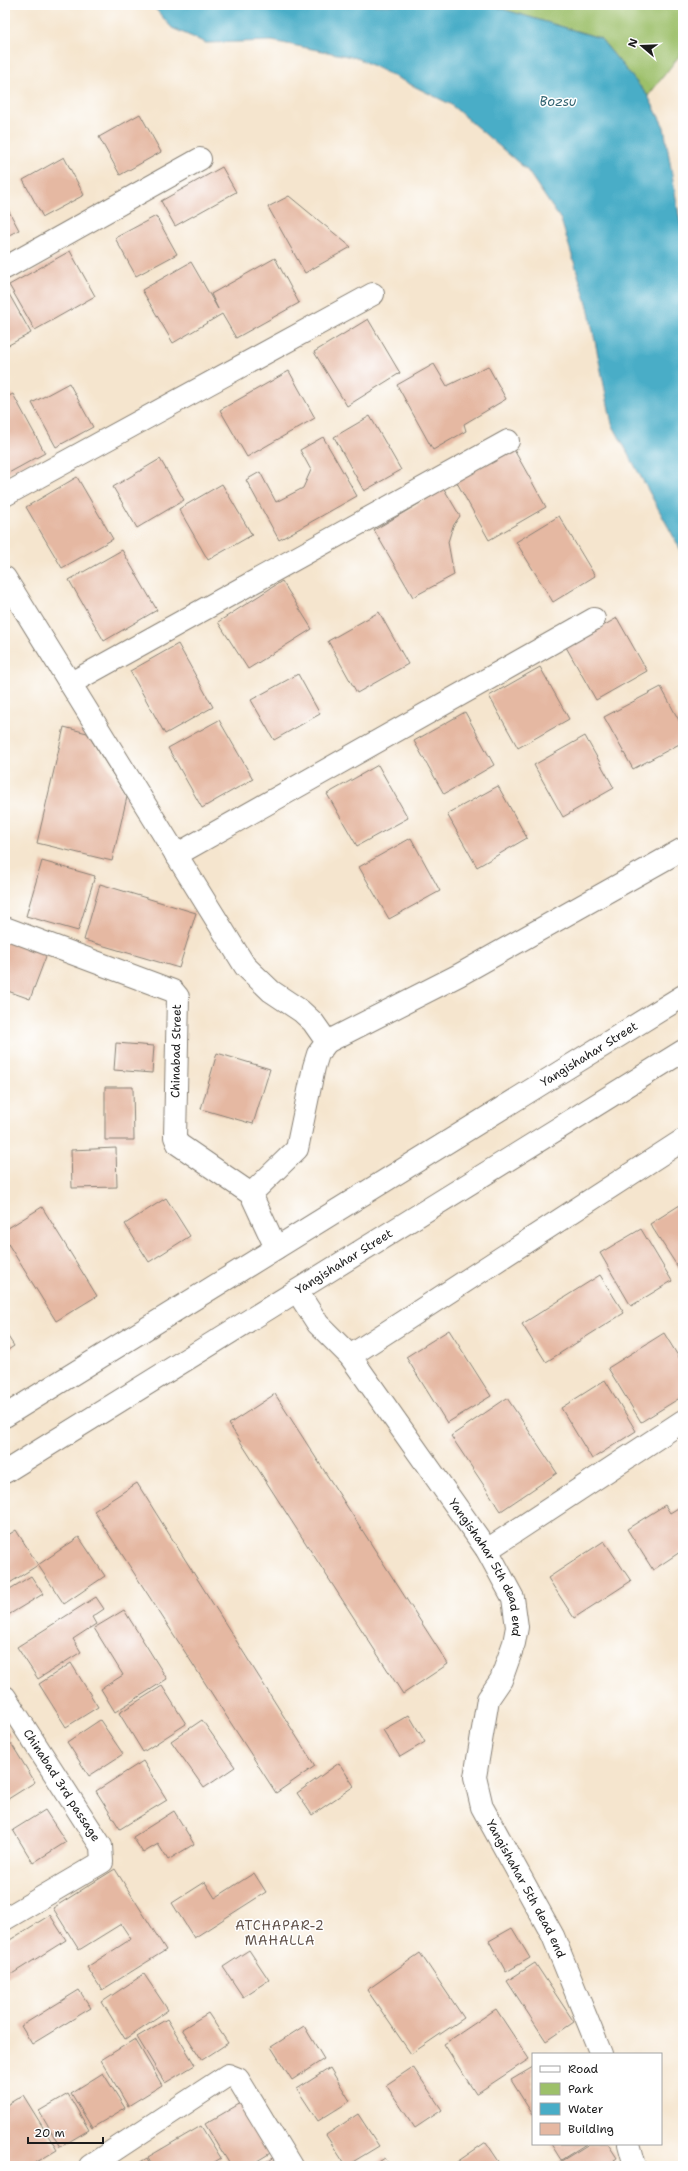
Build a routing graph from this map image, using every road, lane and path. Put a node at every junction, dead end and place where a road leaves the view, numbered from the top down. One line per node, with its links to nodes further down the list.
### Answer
1 (200, 159): 2 (street)
2 (5, 268)
3 (373, 294): 5 (street)
4 (508, 441): 8 (street)
5 (5, 495)
6 (5, 578): 8 (street)
7 (594, 619): 10 (street)
8 (71, 683): 10 (street)
9 (683, 849): 13 (street)
10 (176, 854): 13 (street)
11 (5, 928): 16 (street, Chinabad Street)
12 (683, 996): 17 (street, Yangishahar Street)
13 (327, 1042): 16 (street)
14 (683, 1051): 18 (street, Yangishahar Street)
15 (683, 1140): 19 (street)
16 (251, 1194): 17 (street)
17 (276, 1248): 20 (street, Yangishahar Street)
18 (297, 1291): 19 (street, Yangishahar 5th dead end); 22 (street, Yangishahar Street)
19 (350, 1356): 23 (street, Yangishahar 5th dead end)
20 (5, 1416)
21 (683, 1422): 23 (street)
22 (6, 1469)
23 (487, 1550): 26 (street, Yangishahar 5th dead end)
24 (5, 1697): 25 (street, Chinabad 3rd passage)
25 (5, 1919)
26 (601, 2053)
27 (629, 2145): 30 (street)
28 (90, 2166): 29 (street)
29 (291, 2166)
30 (636, 2166)

